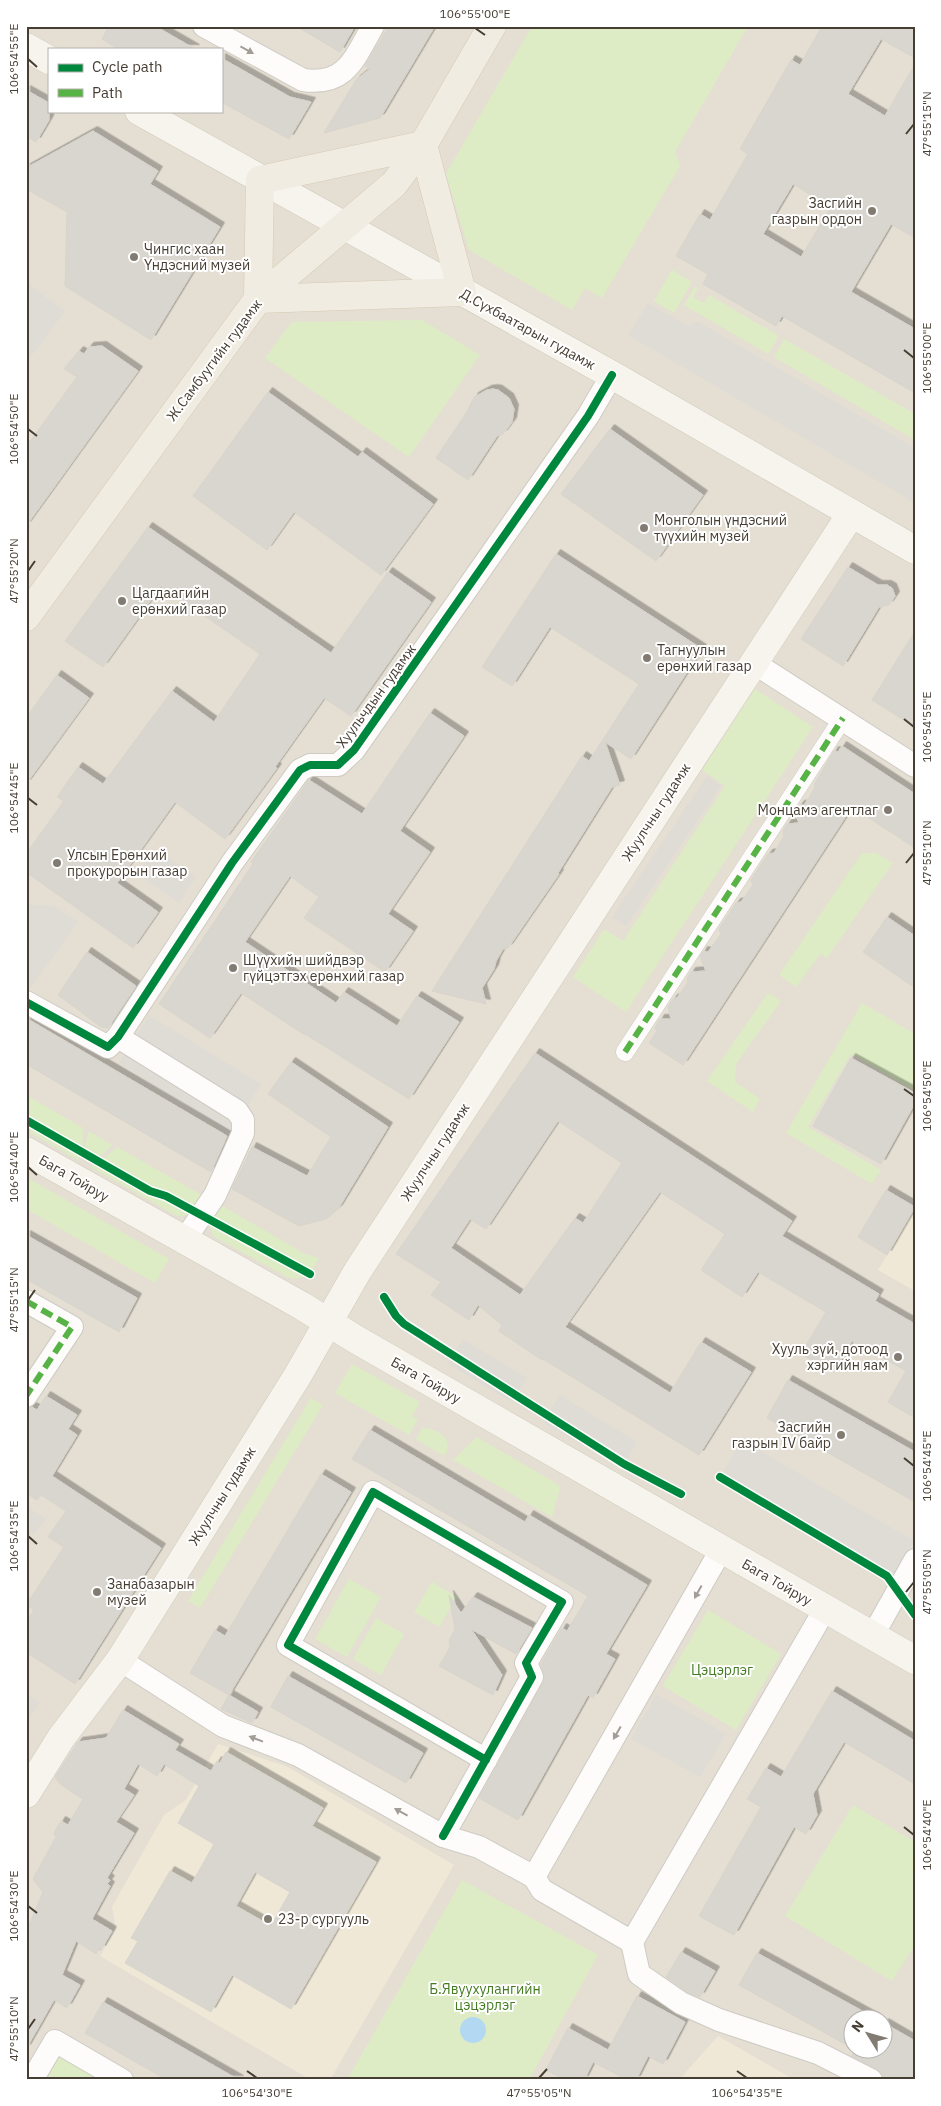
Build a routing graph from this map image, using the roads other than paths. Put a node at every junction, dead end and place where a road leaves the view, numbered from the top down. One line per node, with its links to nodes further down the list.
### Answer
1 (204, 26): 2 (street, one-way to 2)
2 (373, 26)
3 (492, 26): 7 (main road, Ж.Самбуугийн гудамж)
4 (26, 47): 5 (main road)
5 (48, 59)
6 (141, 112): 8 (main road, Д.Сүхбаатарын гудамж)
7 (423, 145): 8 (main road); 9 (main road, Ж.Самбуугийн гудамж); 10 (main road)
8 (260, 180): 9 (main road, Д.Сүхбаатарын гудамж); 11 (main road)
9 (344, 226): 10 (main road, Д.Сүхбаатарын гудамж); 11 (main road, Ж.Самбуугийн гудамж)
10 (462, 292): 11 (main road); 12 (main road, Д.Сүхбаатарын гудамж)
11 (258, 299): 15 (main road, Ж.Самбуугийн гудамж)
12 (612, 375): 13 (main road, Д.Сүхбаатарын гудамж); 20 (street, Хуульчдын гудамж)
13 (851, 514): 14 (main road, Д.Сүхбаатарын гудамж); 16 (main road, Жуулчны гудамж)
14 (915, 550)
15 (26, 616)
16 (754, 663): 17 (street); 25 (main road, Жуулчны гудамж)
17 (843, 718): 18 (street); 21 (street)
18 (915, 766)
19 (26, 1002): 20 (street)
20 (118, 1037): 23 (street)
21 (625, 1052)
22 (26, 1151): 23 (main road, Бага Тойруу)
23 (184, 1241): 25 (main road, Бага Тойруу)
24 (26, 1301): 26 (street)
25 (327, 1322): 27 (main road, Бага Тойруу); 31 (main road, Жуулчны гудамж)
26 (26, 1396)
27 (721, 1550): 29 (main road, Бага Тойруу); 36 (street, one-way to 36)
28 (915, 1560): 30 (street)
29 (825, 1609): 30 (main road, Бага Тойруу); 37 (street)
30 (873, 1635): 32 (main road, Бага Тойруу)
31 (120, 1660): 34 (main road, Жуулчны гудамж); 35 (street, one-way to 31)
32 (915, 1660)
33 (486, 1760): 33 (street); 35 (street)
34 (26, 1794)
35 (444, 1836): 36 (street)
36 (534, 1878): 37 (street)
37 (632, 1942): 40 (street)
38 (32, 2080): 39 (street)
39 (122, 2080)
40 (871, 2080)

